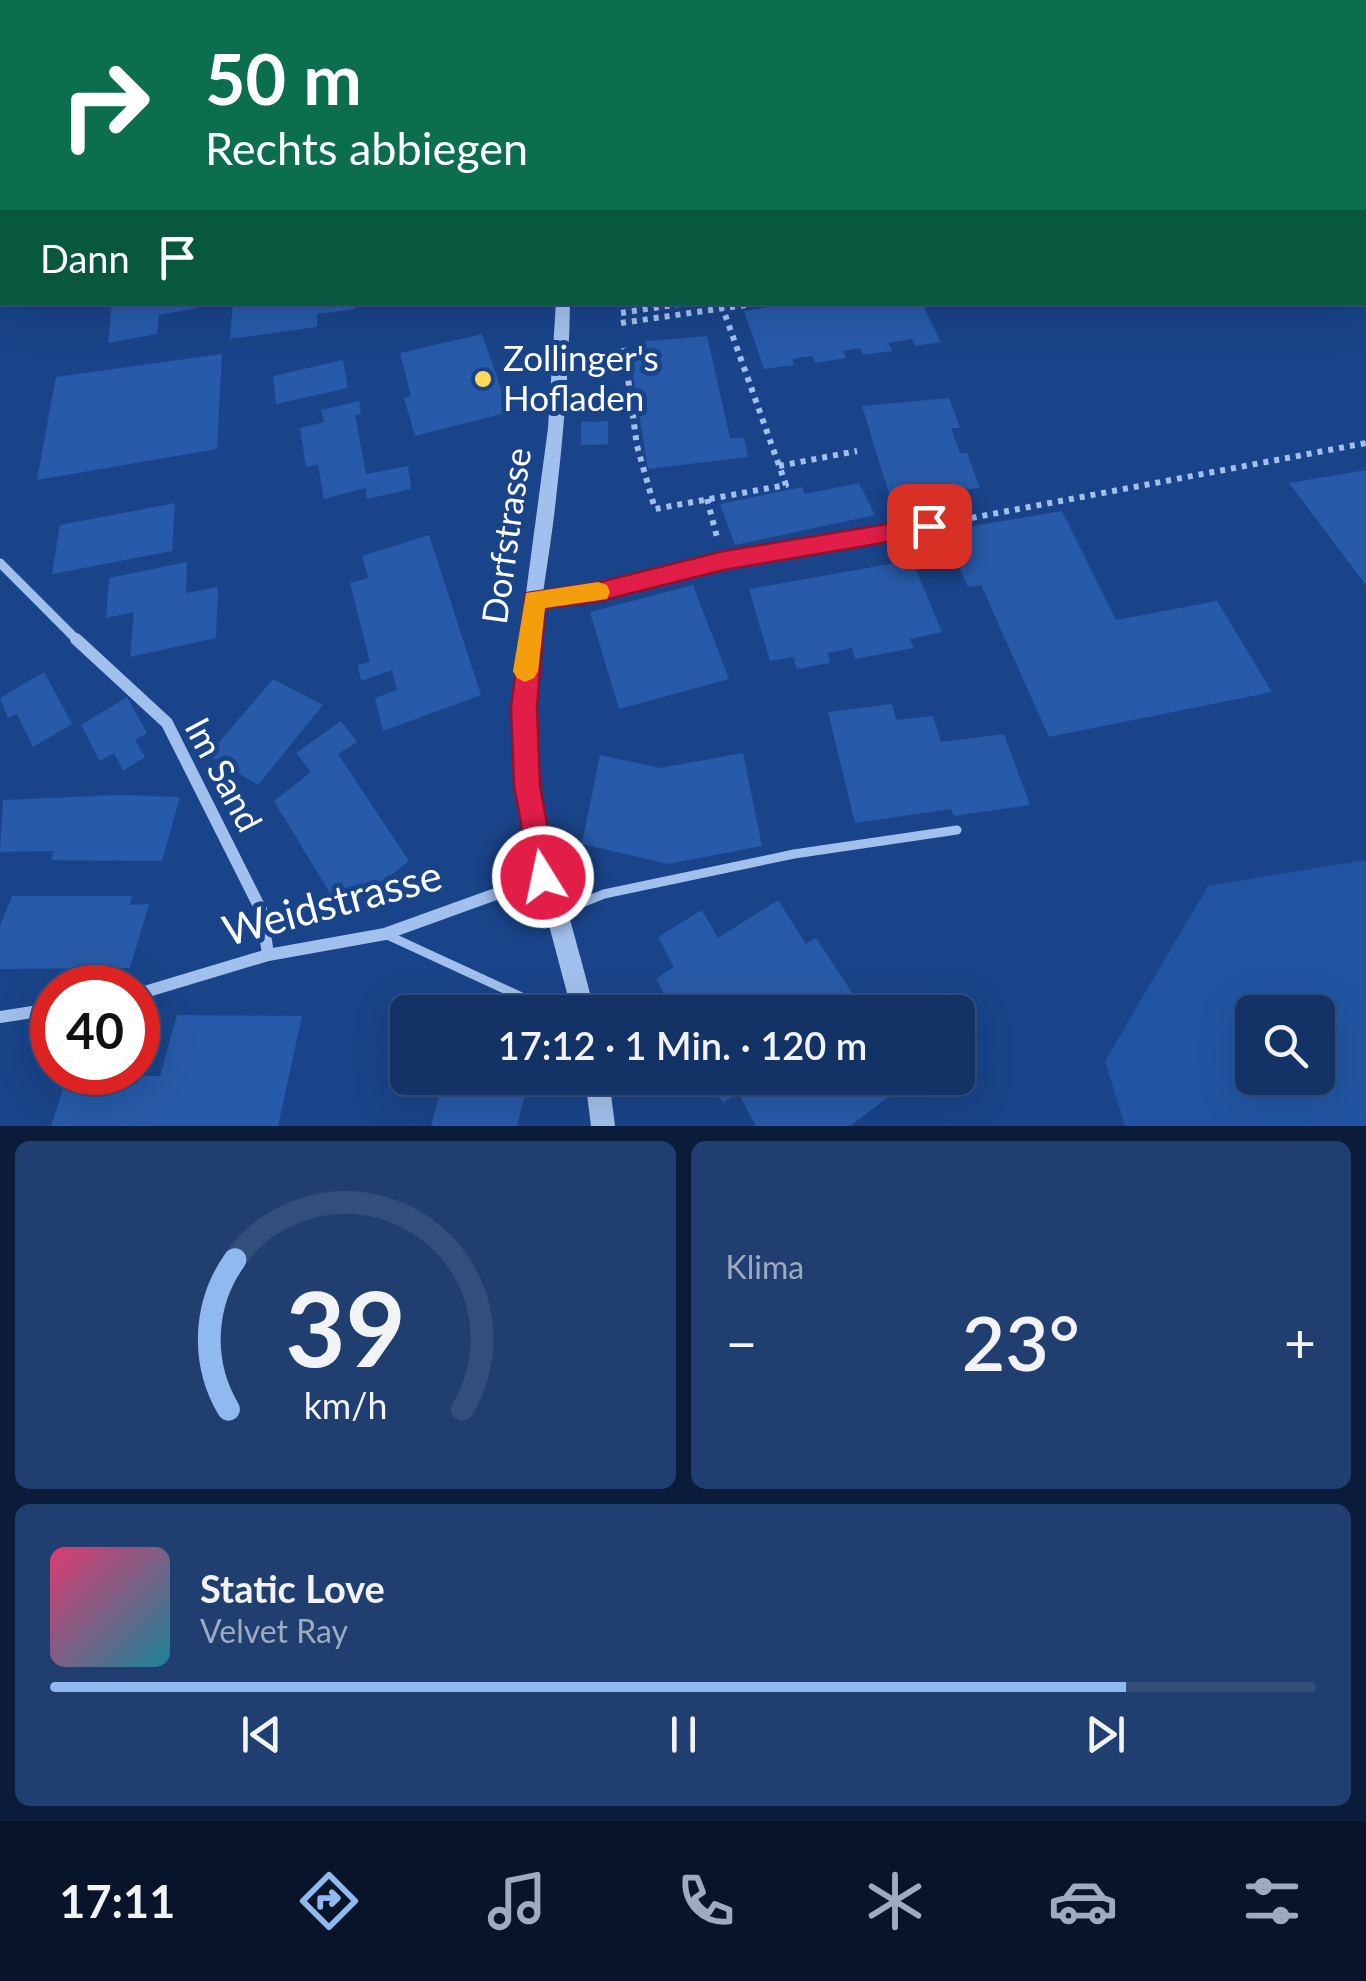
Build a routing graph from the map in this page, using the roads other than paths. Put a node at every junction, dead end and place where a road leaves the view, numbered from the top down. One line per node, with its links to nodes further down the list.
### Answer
1 (563, 305): 4 (street, Dorfstrasse)
2 (929, 526): 4 (lane)
3 (0, 563): 9 (street, Im Sand)
4 (534, 600): 6 (street, Dorfstrasse)
5 (957, 830): 7 (lane)
6 (543, 877): 7 (street, Dorfstrasse); 8 (street, Weidstrasse)
7 (553, 914): 12 (street, Dorfstrasse)
8 (385, 934): 9 (street, Weidstrasse); 11 (lane)
9 (268, 956): 10 (street, Weidstrasse)
10 (160, 988)
11 (520, 995)
12 (579, 995)
13 (30, 1012): 14 (street)
14 (0, 1017)
15 (599, 1095): 16 (street)
16 (603, 1126)

